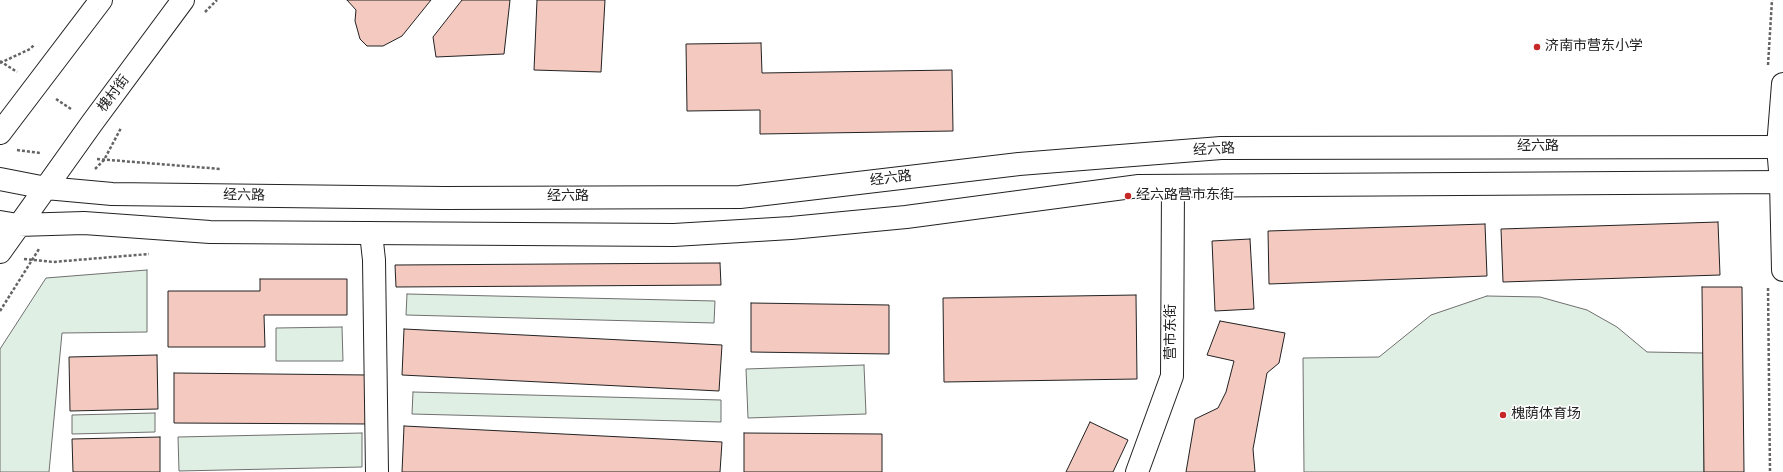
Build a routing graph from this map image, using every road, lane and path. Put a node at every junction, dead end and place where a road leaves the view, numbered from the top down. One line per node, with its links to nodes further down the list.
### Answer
1 (101, 0): 8 (main road)
2 (183, 0): 9 (main road, 槐村街)
3 (217, 0): 4 (path)
4 (201, 16)
5 (35, 44): 6 (path)
6 (1, 62): 8 (path)
7 (1783, 84): 12 (main road)
8 (36, 85): 9 (path); 11 (main road)
9 (92, 123): 13 (path); 17 (main road, 槐村街)
10 (123, 124): 13 (path)
11 (0, 133)
12 (1781, 147): 15 (main road); 18 (main road, 经六路)
13 (104, 160): 18 (path)
14 (0, 179): 17 (main road, 经六路)
15 (1782, 182): 16 (main road); 23 (main road)
16 (1173, 186): 21 (main road); 26 (main road, 营市东街)
17 (46, 188): 18 (main road, 经六路); 19 (main road, 槐村街)
18 (73, 190)
19 (9, 223): 20 (main road); 22 (main road, 槐村街)
20 (54, 224): 21 (main road); 24 (path)
21 (371, 233): 25 (main road)
22 (0, 252)
23 (1783, 270)
24 (0, 312)
25 (377, 472)
26 (1137, 472)

